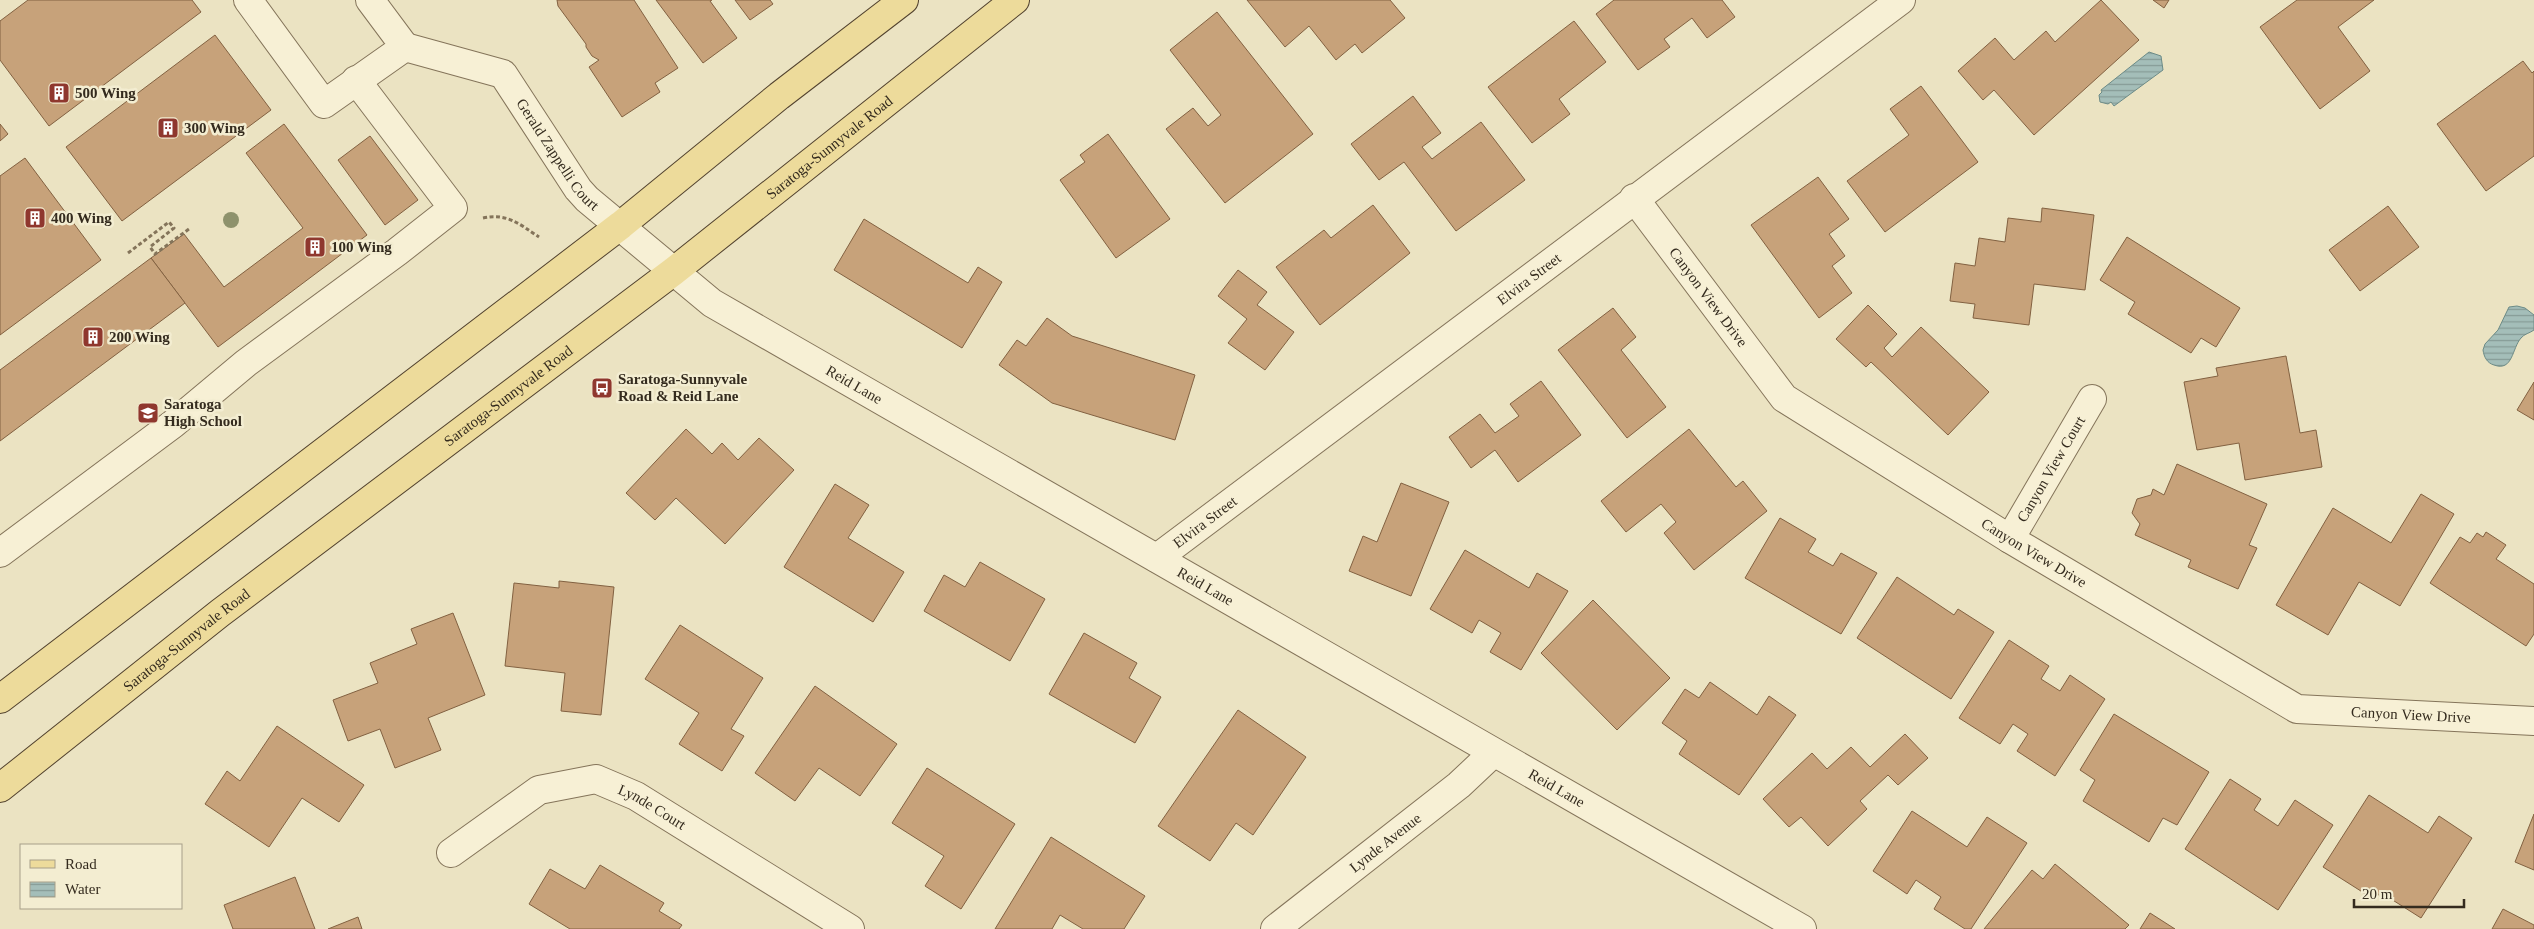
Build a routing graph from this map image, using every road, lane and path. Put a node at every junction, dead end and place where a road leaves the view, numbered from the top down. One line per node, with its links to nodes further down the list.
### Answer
1 (248, 0): 7 (street)
2 (370, 0): 6 (street)
3 (904, 0): 9 (main road)
4 (1901, 0): 8 (street, Elvira Street)
5 (1006, 2): 12 (main road, Saratoga-Sunnyvale Road)
6 (405, 47): 7 (street); 9 (street, Gerald Zappelli Court)
7 (356, 80): 15 (street)
8 (1634, 198): 14 (street, Canyon View Drive); 16 (street, Elvira Street)
9 (621, 225): 12 (street, Reid Lane); 17 (main road)
10 (188, 229): 11 (path)
11 (128, 253)
12 (674, 271): 16 (street, Reid Lane); 20 (main road, Saratoga-Sunnyvale Road)
13 (2092, 398): 14 (street, Canyon View Court)
14 (2010, 539): 18 (street, Canyon View Drive)
15 (0, 553)
16 (1157, 558): 19 (street, Reid Lane)
17 (0, 699)
18 (2534, 721)
19 (1493, 753): 23 (street, Lynde Avenue); 24 (street, Reid Lane)
20 (0, 788)
21 (451, 853): 22 (street, Lynde Court)
22 (846, 928)
23 (1275, 929)
24 (1802, 929)

